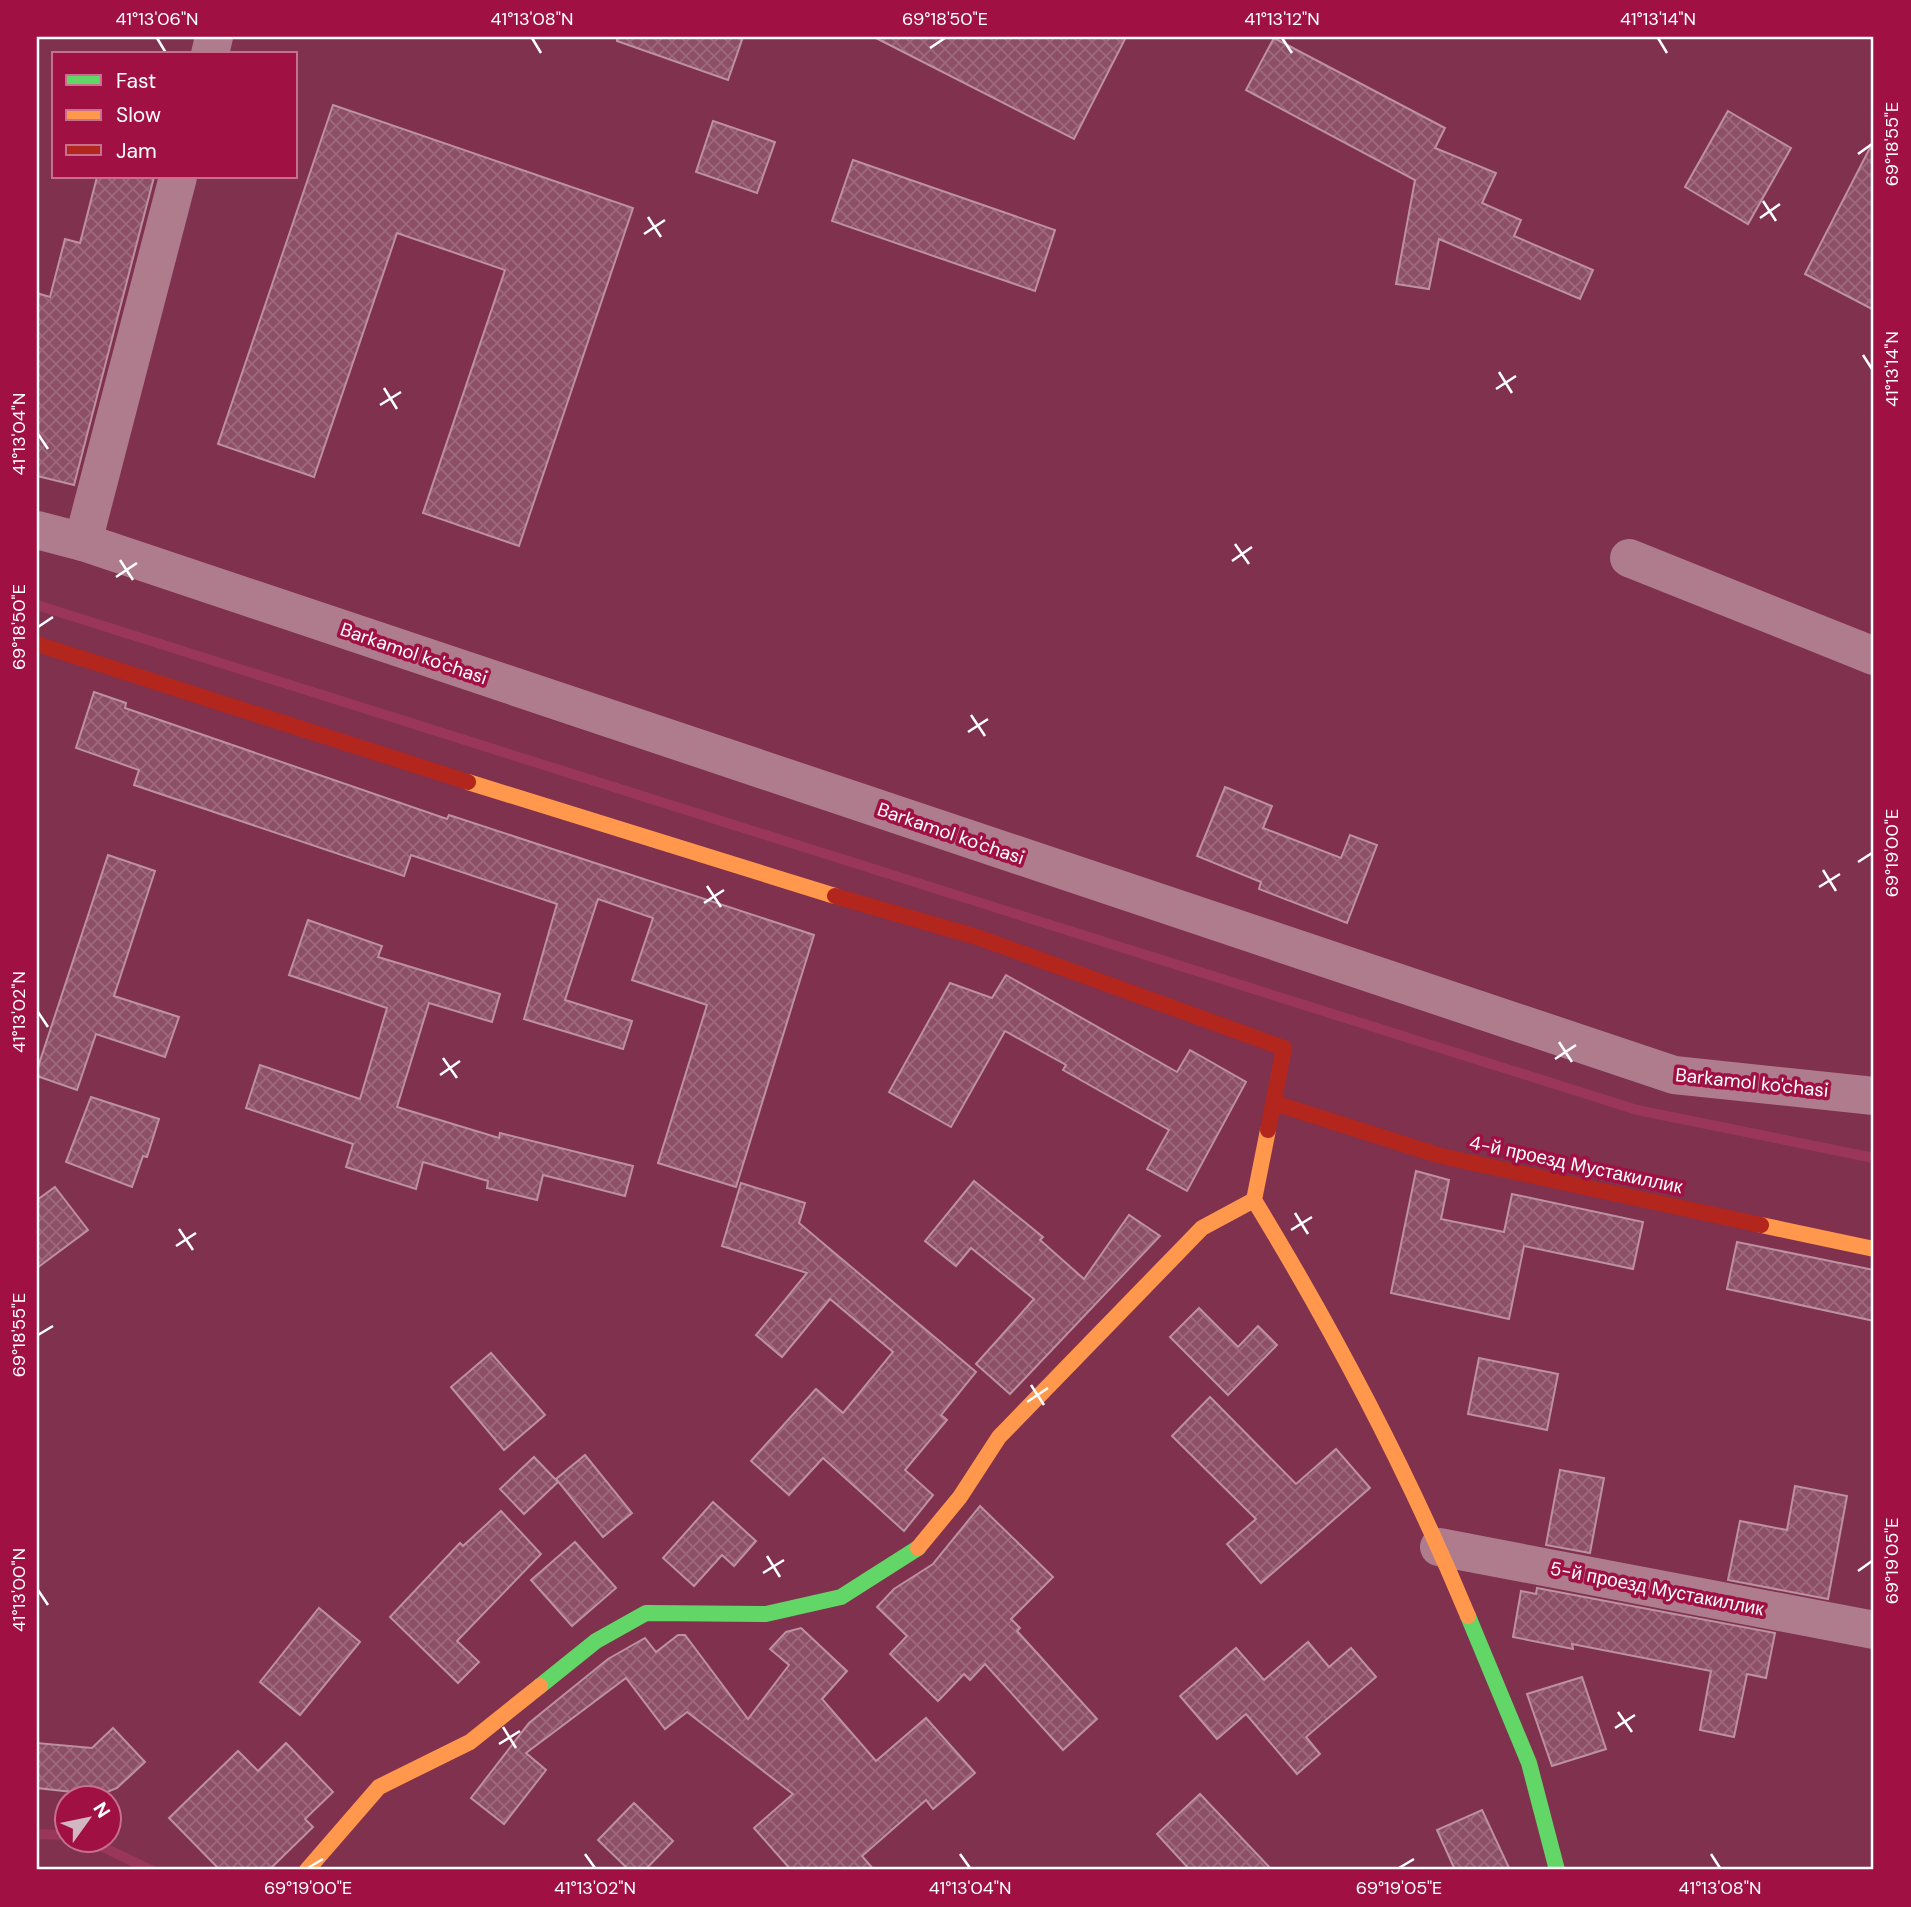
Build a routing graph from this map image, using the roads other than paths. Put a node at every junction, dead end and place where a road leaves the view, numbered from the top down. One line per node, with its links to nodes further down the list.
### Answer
1 (178, 178): 3 (street)
2 (37, 530): 3 (street, Barkamol ko'chasi)
3 (83, 542): 7 (street, Barkamol ko'chasi)
4 (1629, 558): 6 (street)
5 (37, 644): 8 (street)
6 (1874, 656)
7 (1874, 1096)
8 (1274, 1102): 9 (street); 10 (street, 4-й проезд Мустакиллик)
9 (1254, 1200): 11 (street); 13 (street)
10 (1874, 1249)
11 (1439, 1547): 12 (street, 5-й проезд Мустакиллик); 14 (street)
12 (1874, 1630)
13 (307, 1870)
14 (1557, 1870)

